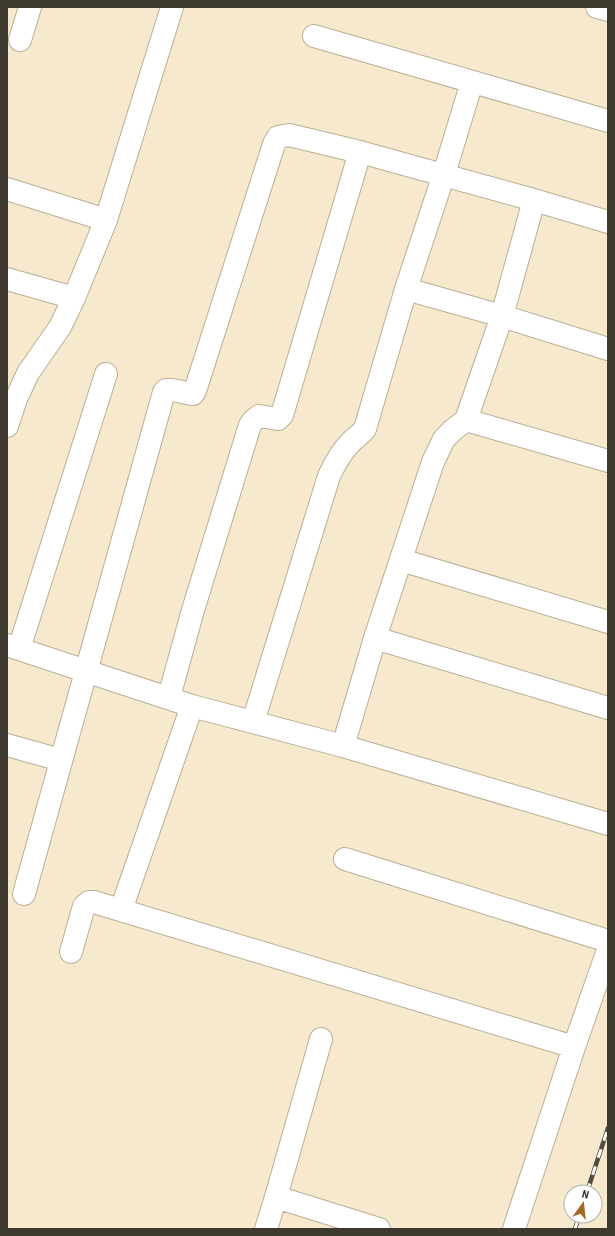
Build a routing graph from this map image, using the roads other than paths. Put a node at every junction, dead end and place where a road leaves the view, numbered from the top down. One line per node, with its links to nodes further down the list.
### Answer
1 (30, 7): 6 (street)
2 (172, 7): 13 (street)
3 (597, 7): 4 (street)
4 (608, 10)
5 (314, 36): 7 (street)
6 (20, 40)
7 (472, 82): 8 (street); 10 (street)
8 (608, 121)
9 (360, 152): 10 (street); 28 (street); 29 (street)
10 (444, 174): 12 (street); 16 (street)
11 (7, 189): 13 (street)
12 (534, 200): 14 (street); 18 (street)
13 (106, 220): 17 (street)
14 (608, 222)
15 (7, 279): 17 (street)
16 (406, 289): 18 (street); 32 (street)
17 (74, 298): 22 (street)
18 (502, 316): 19 (street); 21 (street)
19 (608, 349)
20 (106, 374): 27 (street)
21 (466, 420): 23 (street); 24 (street)
22 (7, 426)
23 (608, 461)
24 (401, 560): 25 (street); 26 (street)
25 (608, 622)
26 (375, 638): 31 (street); 34 (street)
27 (13, 647): 28 (street)
28 (86, 672): 29 (street); 35 (street)
29 (169, 698): 30 (street)
30 (192, 706): 32 (street); 39 (street)
31 (608, 708)
32 (253, 722): 34 (street)
33 (7, 745): 35 (street)
34 (343, 746): 36 (street)
35 (61, 760): 38 (street)
36 (608, 824)
37 (345, 859): 40 (street)
38 (24, 894)
39 (120, 910): 42 (street); 44 (street)
40 (608, 941)
41 (608, 950): 44 (street)
42 (71, 952)
43 (321, 1039): 45 (street)
44 (574, 1047): 48 (street)
45 (276, 1197): 46 (street); 47 (street)
46 (266, 1229)
47 (378, 1229)
48 (514, 1229)

